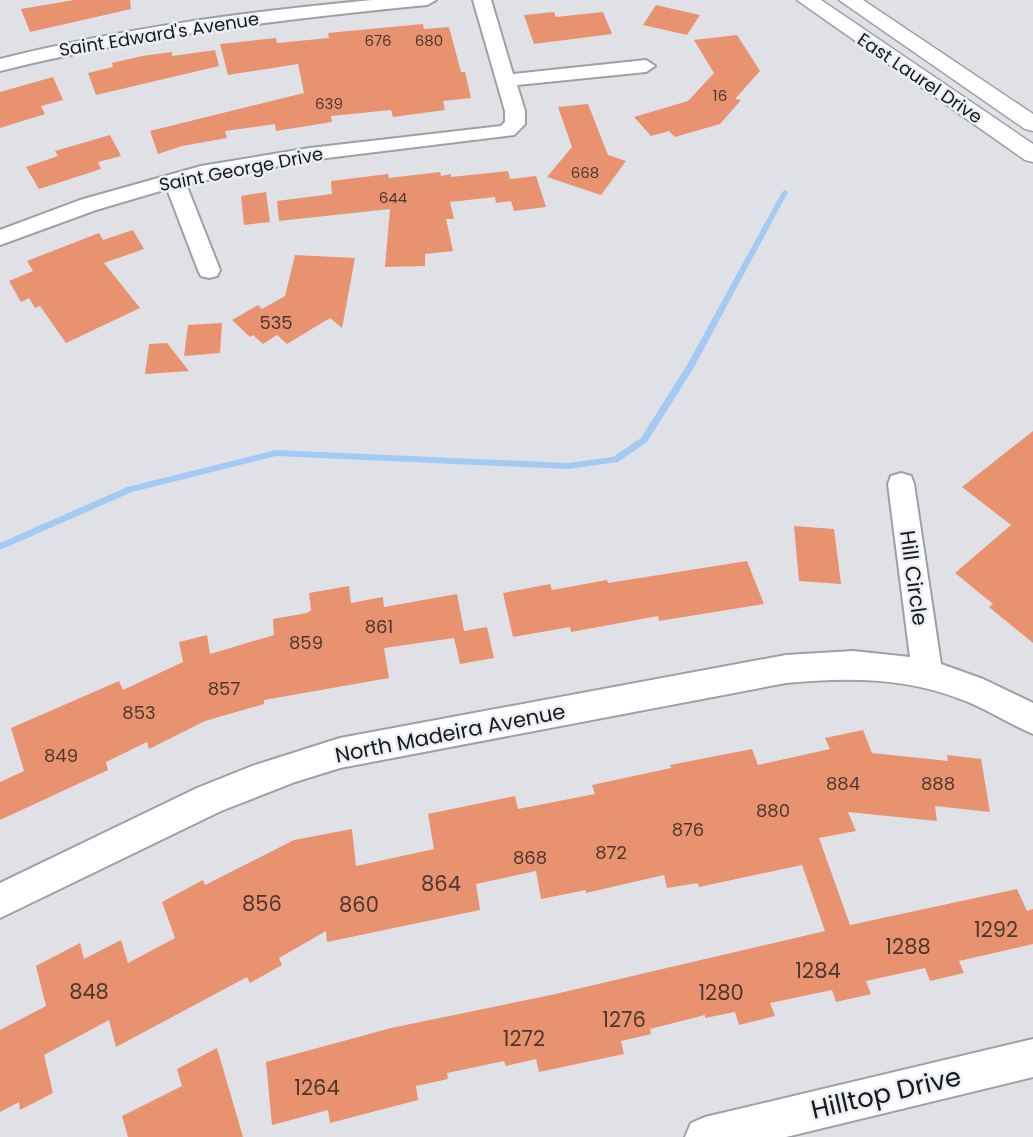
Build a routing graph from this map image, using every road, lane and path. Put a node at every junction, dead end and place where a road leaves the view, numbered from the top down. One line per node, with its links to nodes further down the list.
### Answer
1 (427, 0): 5 (street, Saint Edward's Avenue)
2 (482, 0): 7 (street)
3 (807, 0): 9 (main road, East Laurel Drive)
4 (849, 0): 8 (main road, East Laurel Drive)
5 (0, 65)
6 (646, 66): 7 (street)
7 (507, 80): 10 (street, Saint George Drive)
8 (1033, 124)
9 (1033, 155)
10 (174, 179): 11 (street, Saint George Drive); 12 (street)
11 (0, 238)
12 (209, 270)
13 (901, 484): 14 (street, Hill Circle)
14 (927, 672): 15 (street, North Madeira Avenue); 16 (street, North Madeira Avenue)
15 (1033, 718)
16 (0, 901)
17 (1033, 1058): 18 (street, Hilltop Drive)
18 (791, 1127): 19 (street, Hilltop Drive)
19 (705, 1137)

